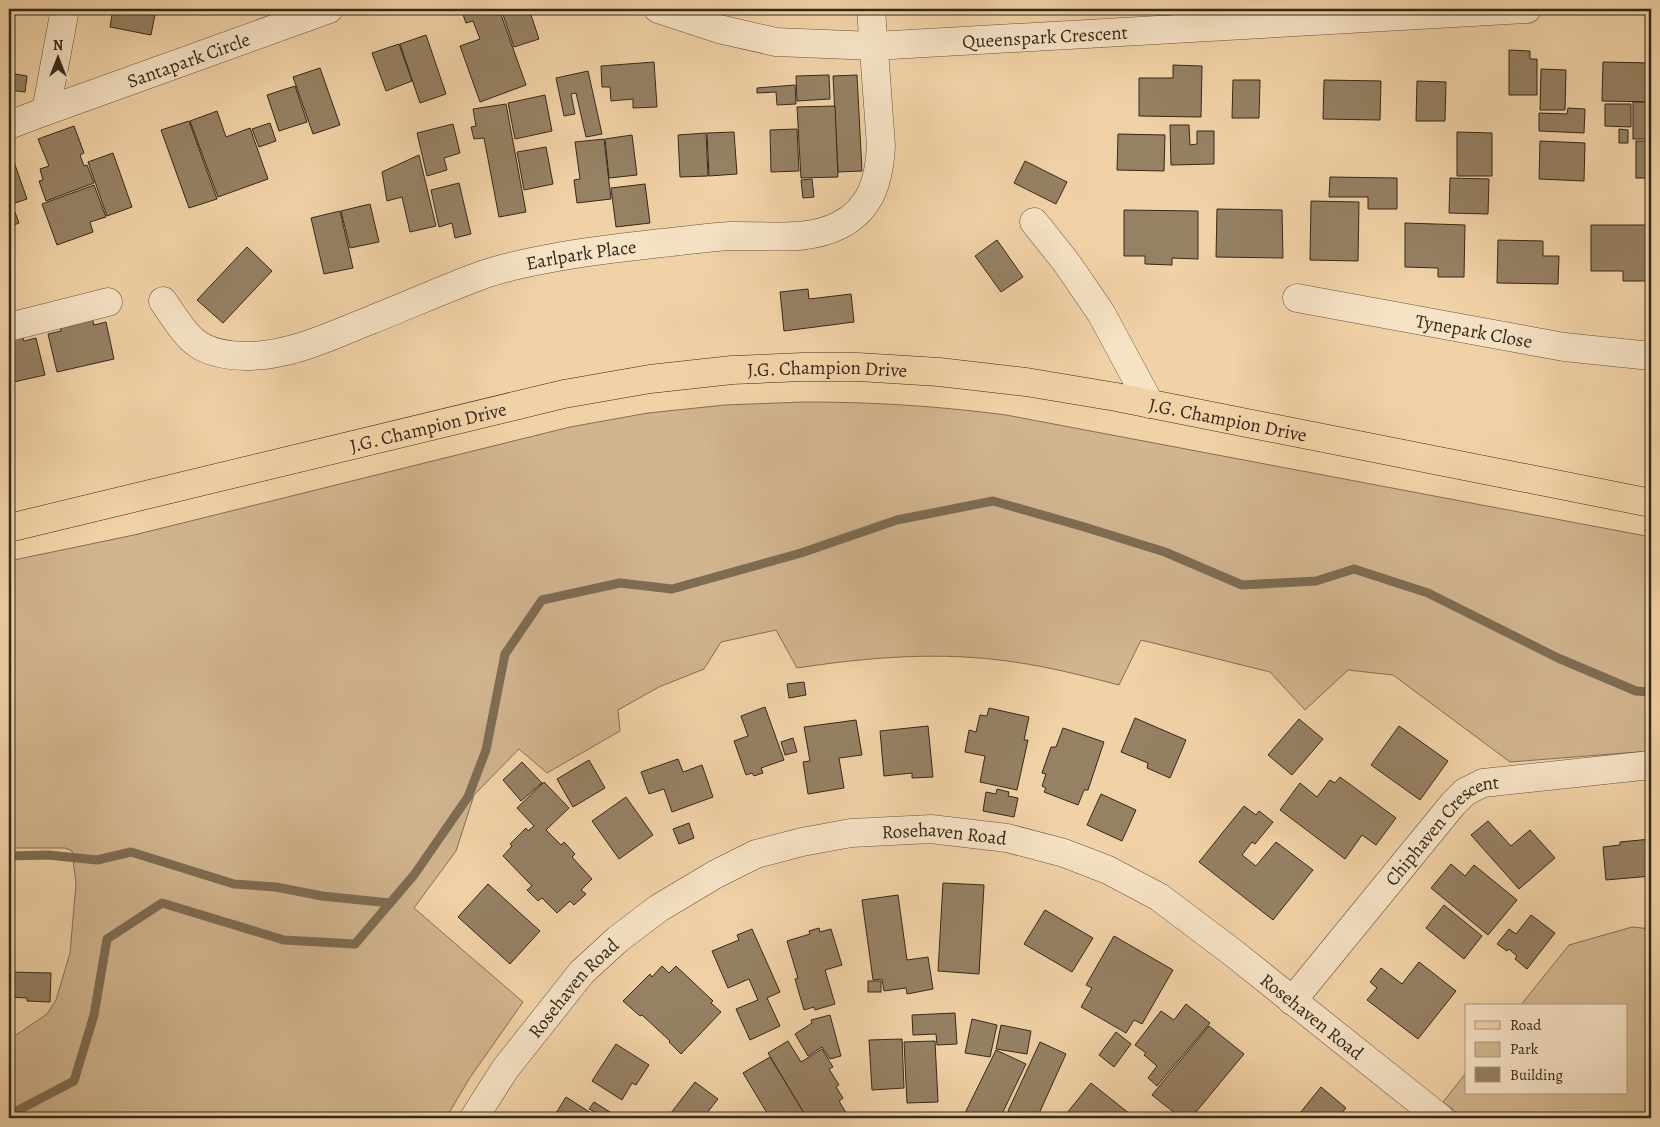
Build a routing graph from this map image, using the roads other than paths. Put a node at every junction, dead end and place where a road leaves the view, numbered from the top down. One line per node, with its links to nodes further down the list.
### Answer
1 (66, 9): 7 (street)
2 (329, 9): 7 (street, Santapark Circle)
3 (658, 9): 6 (street, Queenspark Crescent)
4 (871, 9): 6 (street, Earlpark Place)
5 (1527, 9): 6 (street, Queenspark Crescent)
6 (874, 46): 11 (street, Earlpark Place)
7 (46, 111): 8 (street, Santapark Circle)
8 (9, 125)
9 (1034, 222): 15 (street)
10 (1297, 298): 14 (street, Tynepark Close)
11 (163, 301)
12 (108, 302): 13 (street)
13 (9, 327)
14 (1651, 356)
15 (1150, 404): 16 (main road, J.G. Champion Drive); 17 (main road, J.G. Champion Drive)
16 (1651, 503)
17 (9, 528)
18 (1651, 764): 19 (street, Chiphaven Crescent)
19 (1292, 1001): 20 (street, Rosehaven Road); 21 (street, Rosehaven Road)
20 (474, 1118)
21 (1440, 1118)

